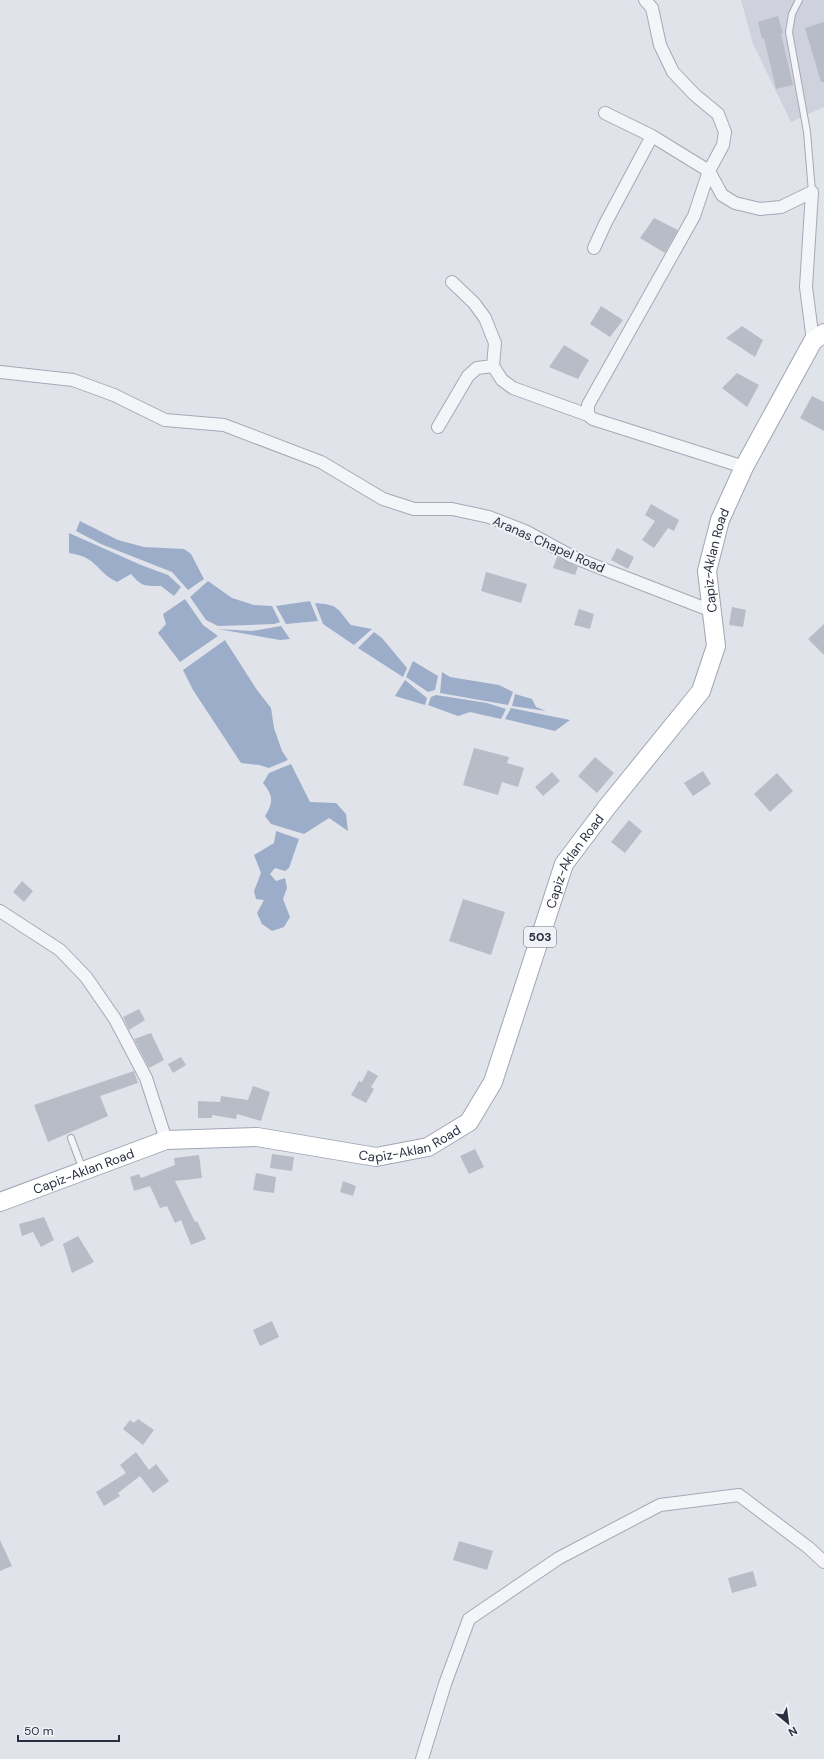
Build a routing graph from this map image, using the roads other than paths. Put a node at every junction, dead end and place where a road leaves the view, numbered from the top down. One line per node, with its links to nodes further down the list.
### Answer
1 (645, 0): 5 (street)
2 (799, 0): 6 (lane)
3 (605, 113): 4 (street)
4 (652, 136): 5 (street); 7 (street)
5 (709, 171): 6 (street); 12 (street)
6 (812, 192): 9 (street)
7 (594, 248)
8 (452, 282): 10 (street)
9 (818, 337): 14 (main road, Capiz-Aklan Road / 503)
10 (493, 366): 12 (street); 13 (street)
11 (0, 372): 15 (street, Aranas Chapel Road)
12 (588, 415): 14 (street)
13 (438, 427)
14 (744, 467): 15 (main road, Capiz-Aklan Road / 503)
15 (712, 611): 18 (main road, Capiz-Aklan Road / 503)
16 (0, 911): 18 (street)
17 (71, 1138): 19 (lane)
18 (166, 1140): 19 (main road, Capiz-Aklan Road / 503)
19 (83, 1171): 20 (main road, Capiz-Aklan Road / 503)
20 (0, 1202)
21 (824, 1562): 22 (street)
22 (422, 1759)

